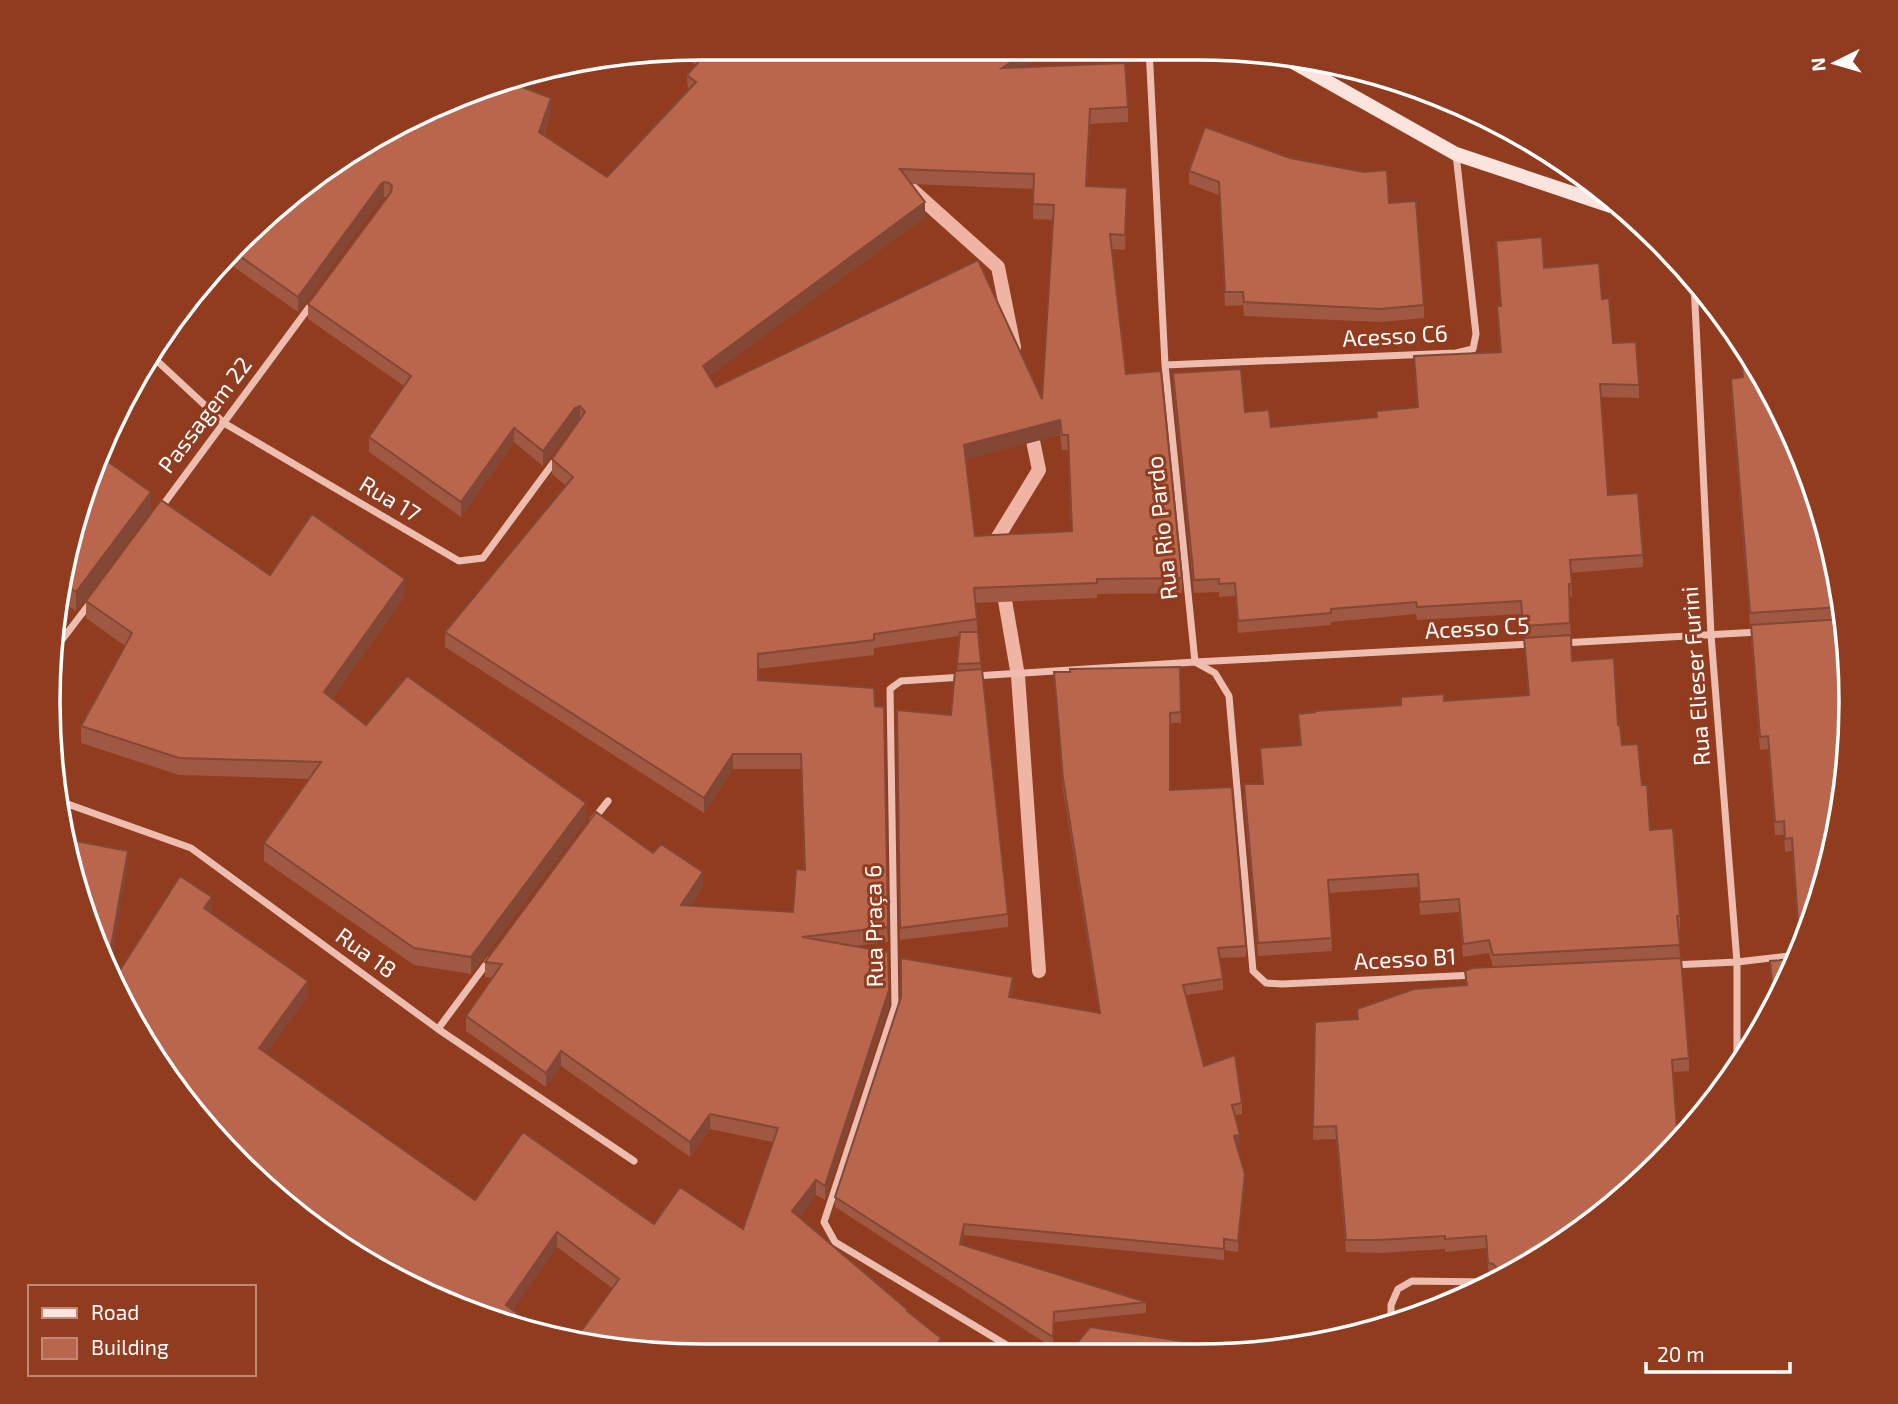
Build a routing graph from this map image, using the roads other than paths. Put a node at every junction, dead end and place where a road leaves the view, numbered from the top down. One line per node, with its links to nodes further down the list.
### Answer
1 (1150, 60): 9 (street, Rua Rio Pardo)
2 (1308, 70): 3 (street)
3 (1312, 72): 4 (street)
4 (1456, 154): 5 (street); 9 (street, Acesso C6)
5 (1599, 202)
6 (321, 291): 10 (street, Passagem 22)
7 (1695, 297): 15 (street, Rua Elieser Furini)
8 (158, 362): 10 (street, Rua 17)
9 (1165, 365): 19 (street, Rua Rio Pardo)
10 (224, 423): 11 (street, Rua 17); 12 (street, Passagem 22)
11 (563, 449)
12 (151, 520)
13 (95, 595): 16 (street)
14 (1764, 632): 15 (street, Acesso C5)
15 (1711, 635): 17 (street, Acesso C5); 25 (street, Rua Elieser Furini)
16 (63, 638)
17 (1558, 643)
18 (1544, 644): 19 (street, Acesso C5)
19 (1195, 662): 27 (street, Acesso B1); 33 (street, Rua Praça 6)
20 (608, 801): 22 (street)
21 (68, 804): 28 (street, Rua 18)
22 (592, 823)
23 (495, 953): 28 (street)
24 (1786, 956): 25 (street)
25 (1737, 962): 26 (street); 29 (street, Rua Elieser Furini)
26 (1668, 965)
27 (1489, 974)
28 (438, 1029): 30 (street, Rua 18)
29 (1737, 1048)
30 (634, 1161)
31 (1472, 1282): 32 (street)
32 (1391, 1314)
33 (1005, 1344)

